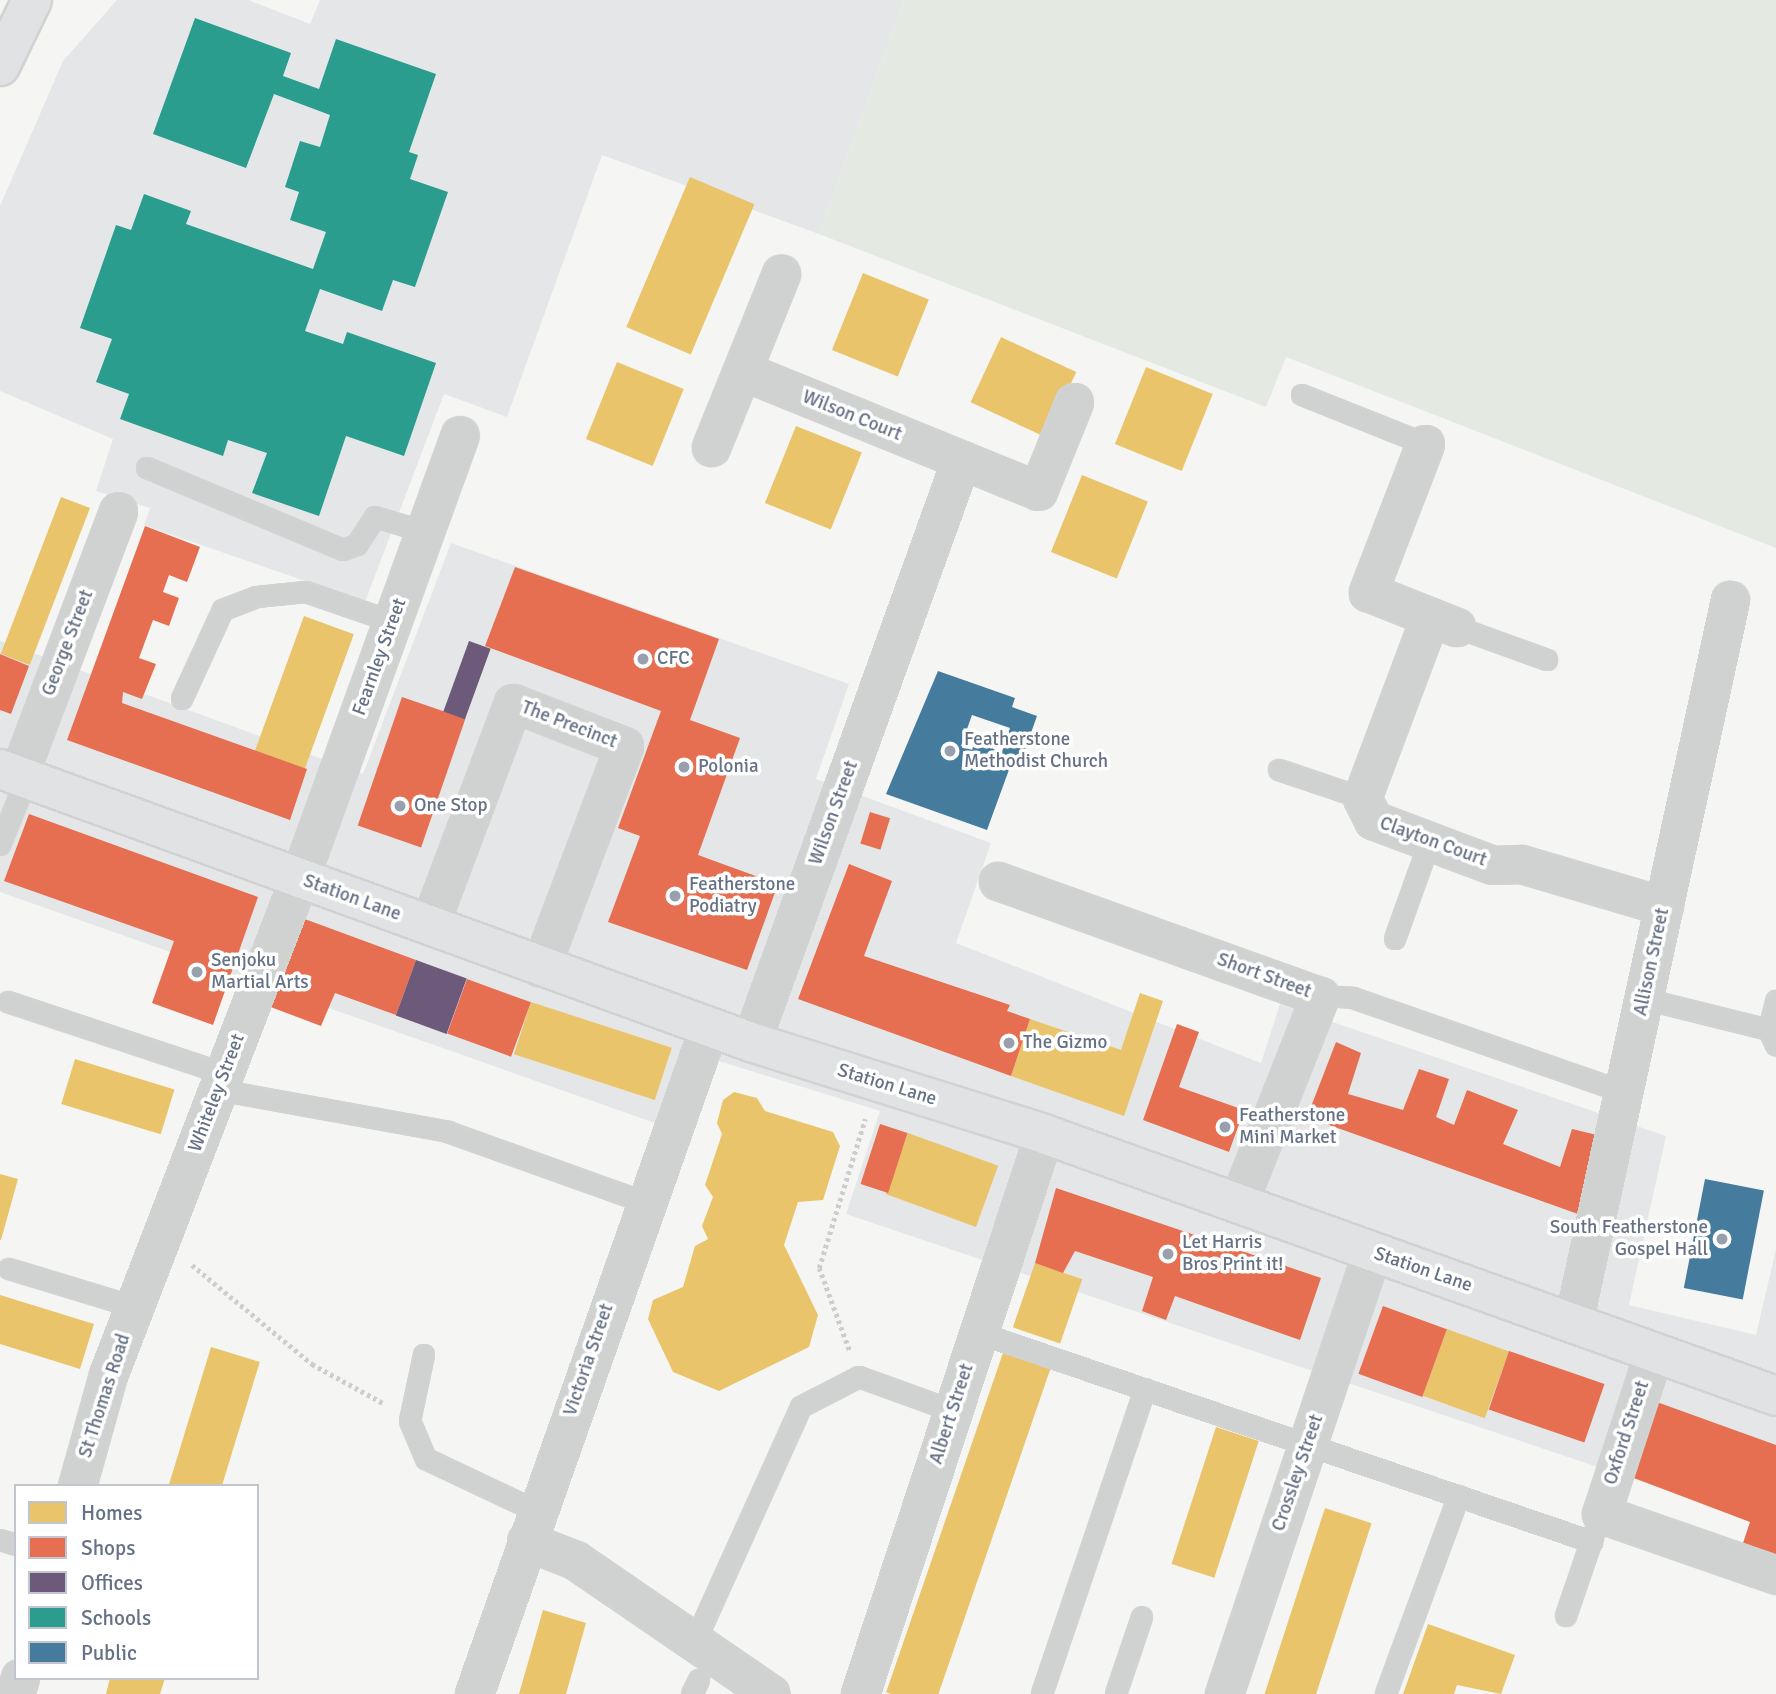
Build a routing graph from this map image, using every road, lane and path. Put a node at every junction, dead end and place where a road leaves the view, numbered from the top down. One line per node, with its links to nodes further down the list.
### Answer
1 (16, 17): 2 (main road)
2 (0, 66)
3 (781, 274): 4 (street)
4 (743, 371): 9 (street); 10 (street, Wilson Court)
5 (1301, 395): 8 (lane)
6 (1074, 402): 10 (street, Wilson Court)
7 (460, 435): 13 (street, Fearnley Street)
8 (1425, 444): 16 (street)
9 (711, 447)
10 (961, 460): 36 (street, Wilson Street)
11 (147, 468): 13 (lane)
12 (118, 511): 20 (street, George Street)
13 (425, 532): 15 (street, Fearnley Street)
14 (1730, 600): 26 (street, Allison Street)
15 (393, 622): 18 (lane); 24 (street, Fearnley Street)
16 (1443, 622): 17 (lane); 21 (street, Clayton Court)
17 (1547, 660)
18 (182, 699)
19 (1279, 770): 21 (lane)
20 (15, 775): 23 (lane); 24 (main road, Station Lane)
21 (1362, 798): 22 (street, Clayton Court)
22 (1430, 841): 26 (street, Clayton Court); 28 (lane)
23 (0, 845)
24 (299, 879): 27 (main road, Station Lane); 37 (street, Whiteley Street)
25 (998, 881): 30 (street, Short Street)
26 (1664, 906): 31 (street, Allison Street)
27 (429, 926): 29 (main road, Station Lane); 29 (street, The Precinct)
28 (1395, 939)
29 (540, 968): 34 (main road, Station Lane)
30 (1320, 996): 39 (lane); 42 (street, Short Street)
31 (1644, 999): 35 (lane); 39 (street, Allison Street)
32 (1776, 1001): 35 (lane)
33 (8, 1002): 37 (lane)
34 (709, 1027): 36 (main road, Station Lane); 41 (street, Victoria Street)
35 (1773, 1037)
36 (751, 1042): 38 (main road, Station Lane)
37 (221, 1082): 41 (lane); 43 (street, Whiteley Street)
38 (877, 1082): 40 (main road, Station Lane); 51 (path)
39 (1623, 1092): 47 (street, Allison Street)
40 (1044, 1134): 42 (main road, Station Lane); 48 (street, Albert Street)
41 (644, 1202): 59 (street, Victoria Street)
42 (1238, 1203): 44 (main road, Station Lane)
43 (160, 1240): 46 (street, Whiteley Street); 55 (path)
44 (1372, 1252): 47 (main road, Station Lane); 56 (street, Crossley Street)
45 (9, 1269): 46 (lane)
46 (135, 1307): 57 (street, St Thomas Road)
47 (1573, 1323): 49 (main road, Station Lane)
48 (979, 1333): 52 (lane); 54 (street, Albert Street)
49 (1654, 1352): 53 (main road, Station Lane); 60 (street, Oxford Street)
50 (424, 1355): 55 (lane)
51 (859, 1377): 54 (lane); 64 (lane)
52 (1145, 1389): 56 (lane); 68 (lane)
53 (1776, 1396)
54 (953, 1411): 67 (street, Albert Street)
55 (410, 1421): 59 (lane)
56 (1308, 1444): 58 (lane); 70 (street, Crossley Street)
57 (78, 1484)
58 (1459, 1496): 60 (lane); 71 (lane)
59 (531, 1526): 64 (street); 65 (street, Victoria Street)
60 (1596, 1528): 61 (street); 62 (lane)
61 (1776, 1575)
62 (1566, 1616)
63 (1142, 1617): 69 (lane)
64 (695, 1642): 66 (street)
65 (474, 1694)
66 (771, 1694)
67 (860, 1694)
68 (1042, 1694)
69 (1116, 1694)
70 (1224, 1694)
71 (1386, 1694)

